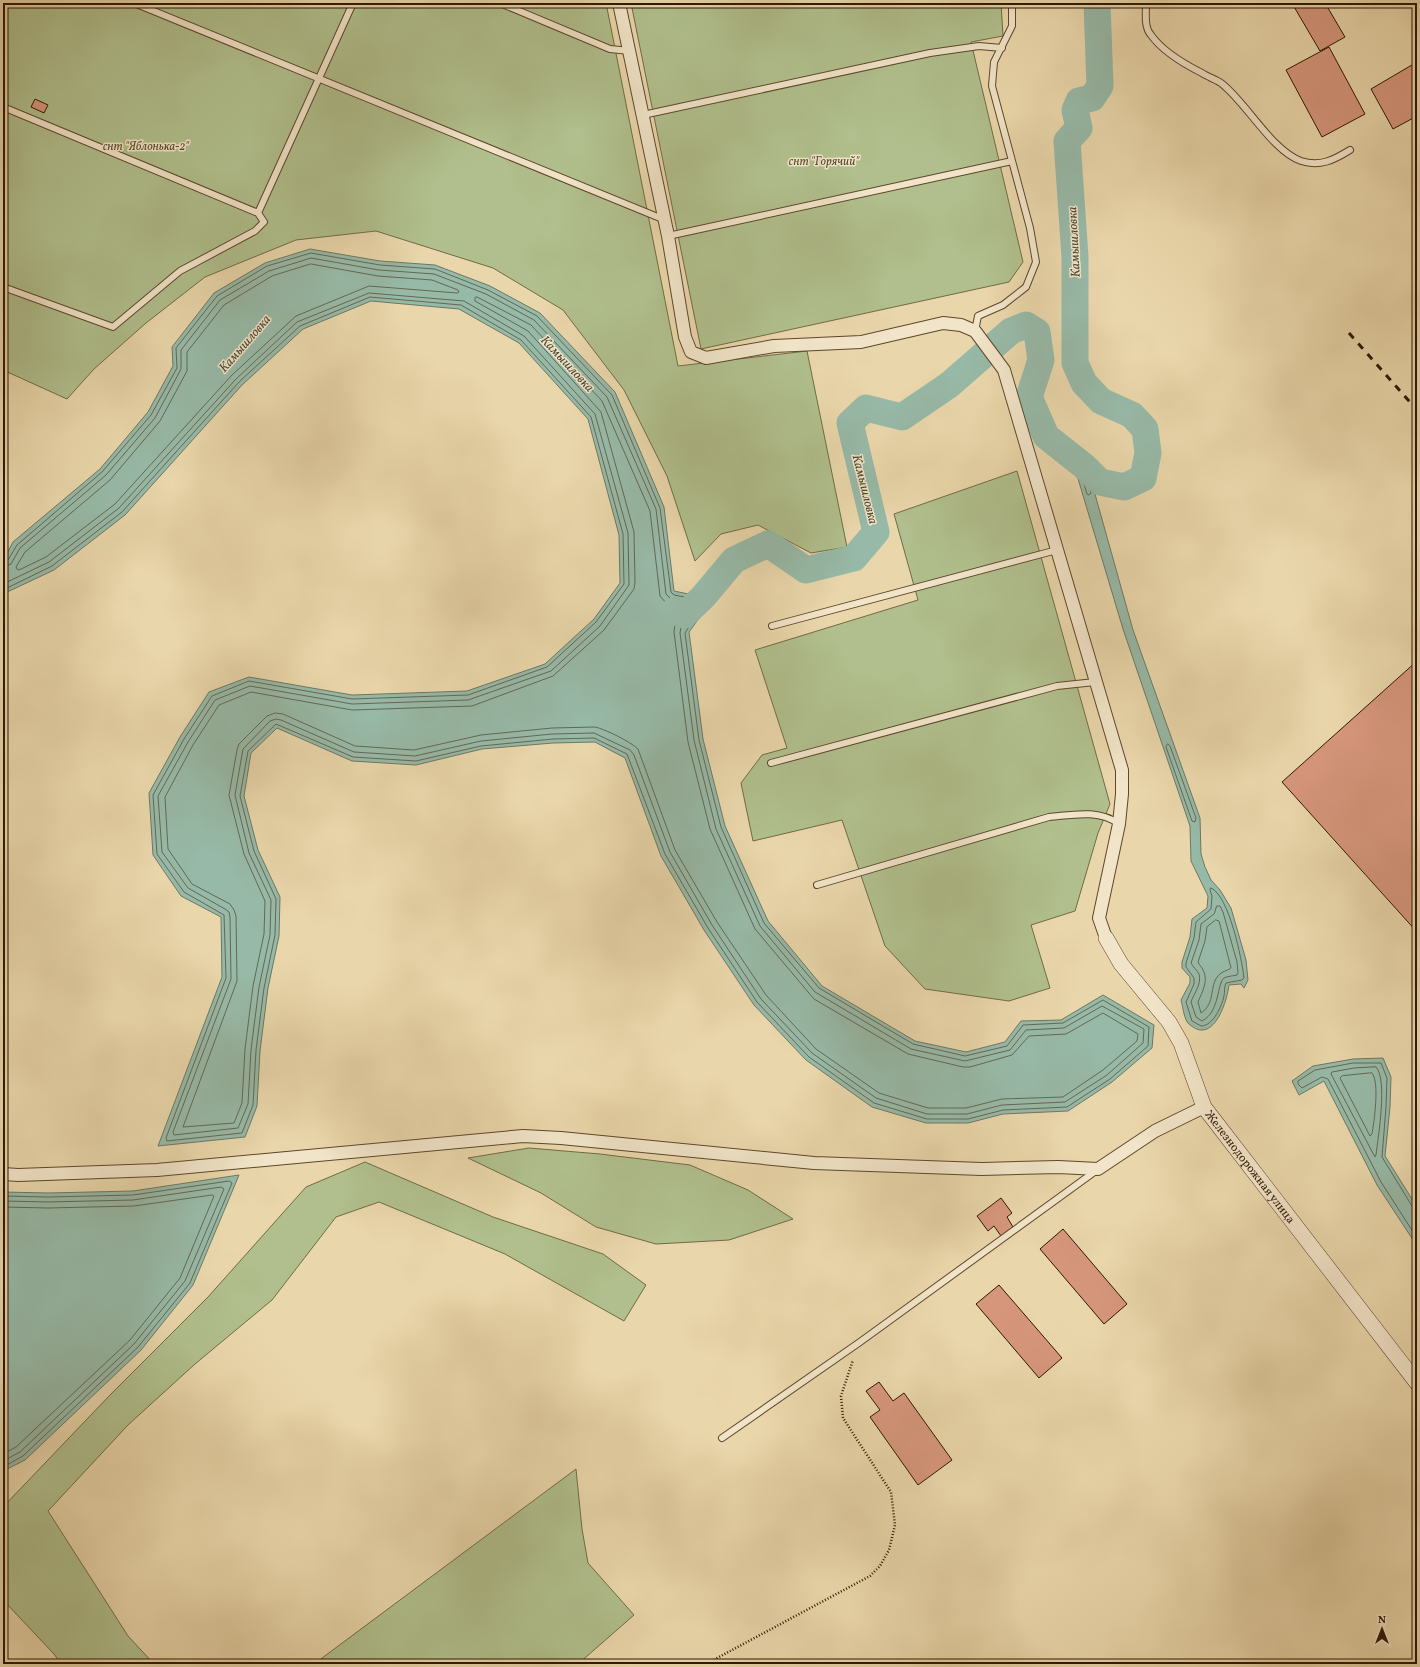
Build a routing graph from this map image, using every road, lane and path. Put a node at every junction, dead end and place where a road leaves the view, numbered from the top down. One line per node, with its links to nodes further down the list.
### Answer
1 (134, 3): 9 (lane)
2 (353, 3): 9 (lane)
3 (500, 3): 8 (lane)
4 (620, 3): 8 (street)
5 (1012, 3): 7 (lane)
6 (1146, 3): 12 (lane)
7 (1002, 48): 11 (lane); 13 (lane)
8 (630, 52): 11 (street)
9 (319, 79): 14 (lane); 15 (lane)
10 (3, 107): 14 (lane)
11 (643, 115): 15 (street)
12 (1350, 150)
13 (1012, 161): 16 (lane); 18 (lane)
14 (258, 213): 17 (lane)
15 (665, 220): 16 (street)
16 (668, 236): 18 (street)
17 (3, 287)
18 (975, 331): 19 (street)
19 (1057, 550): 20 (lane); 21 (street)
20 (772, 626)
21 (1095, 682): 22 (lane); 23 (street)
22 (771, 763)
23 (1119, 824): 24 (lane); 25 (street)
24 (817, 885)
25 (1106, 938): 26 (street, Железнодорожная улица)
26 (1204, 1107): 27 (street); 30 (street, Железнодорожная улица)
27 (1098, 1169): 28 (street); 29 (lane)
28 (3, 1174)
29 (860, 1342): 31 (lane); 32 (path)
30 (1417, 1383)
31 (722, 1438)
32 (706, 1664)

